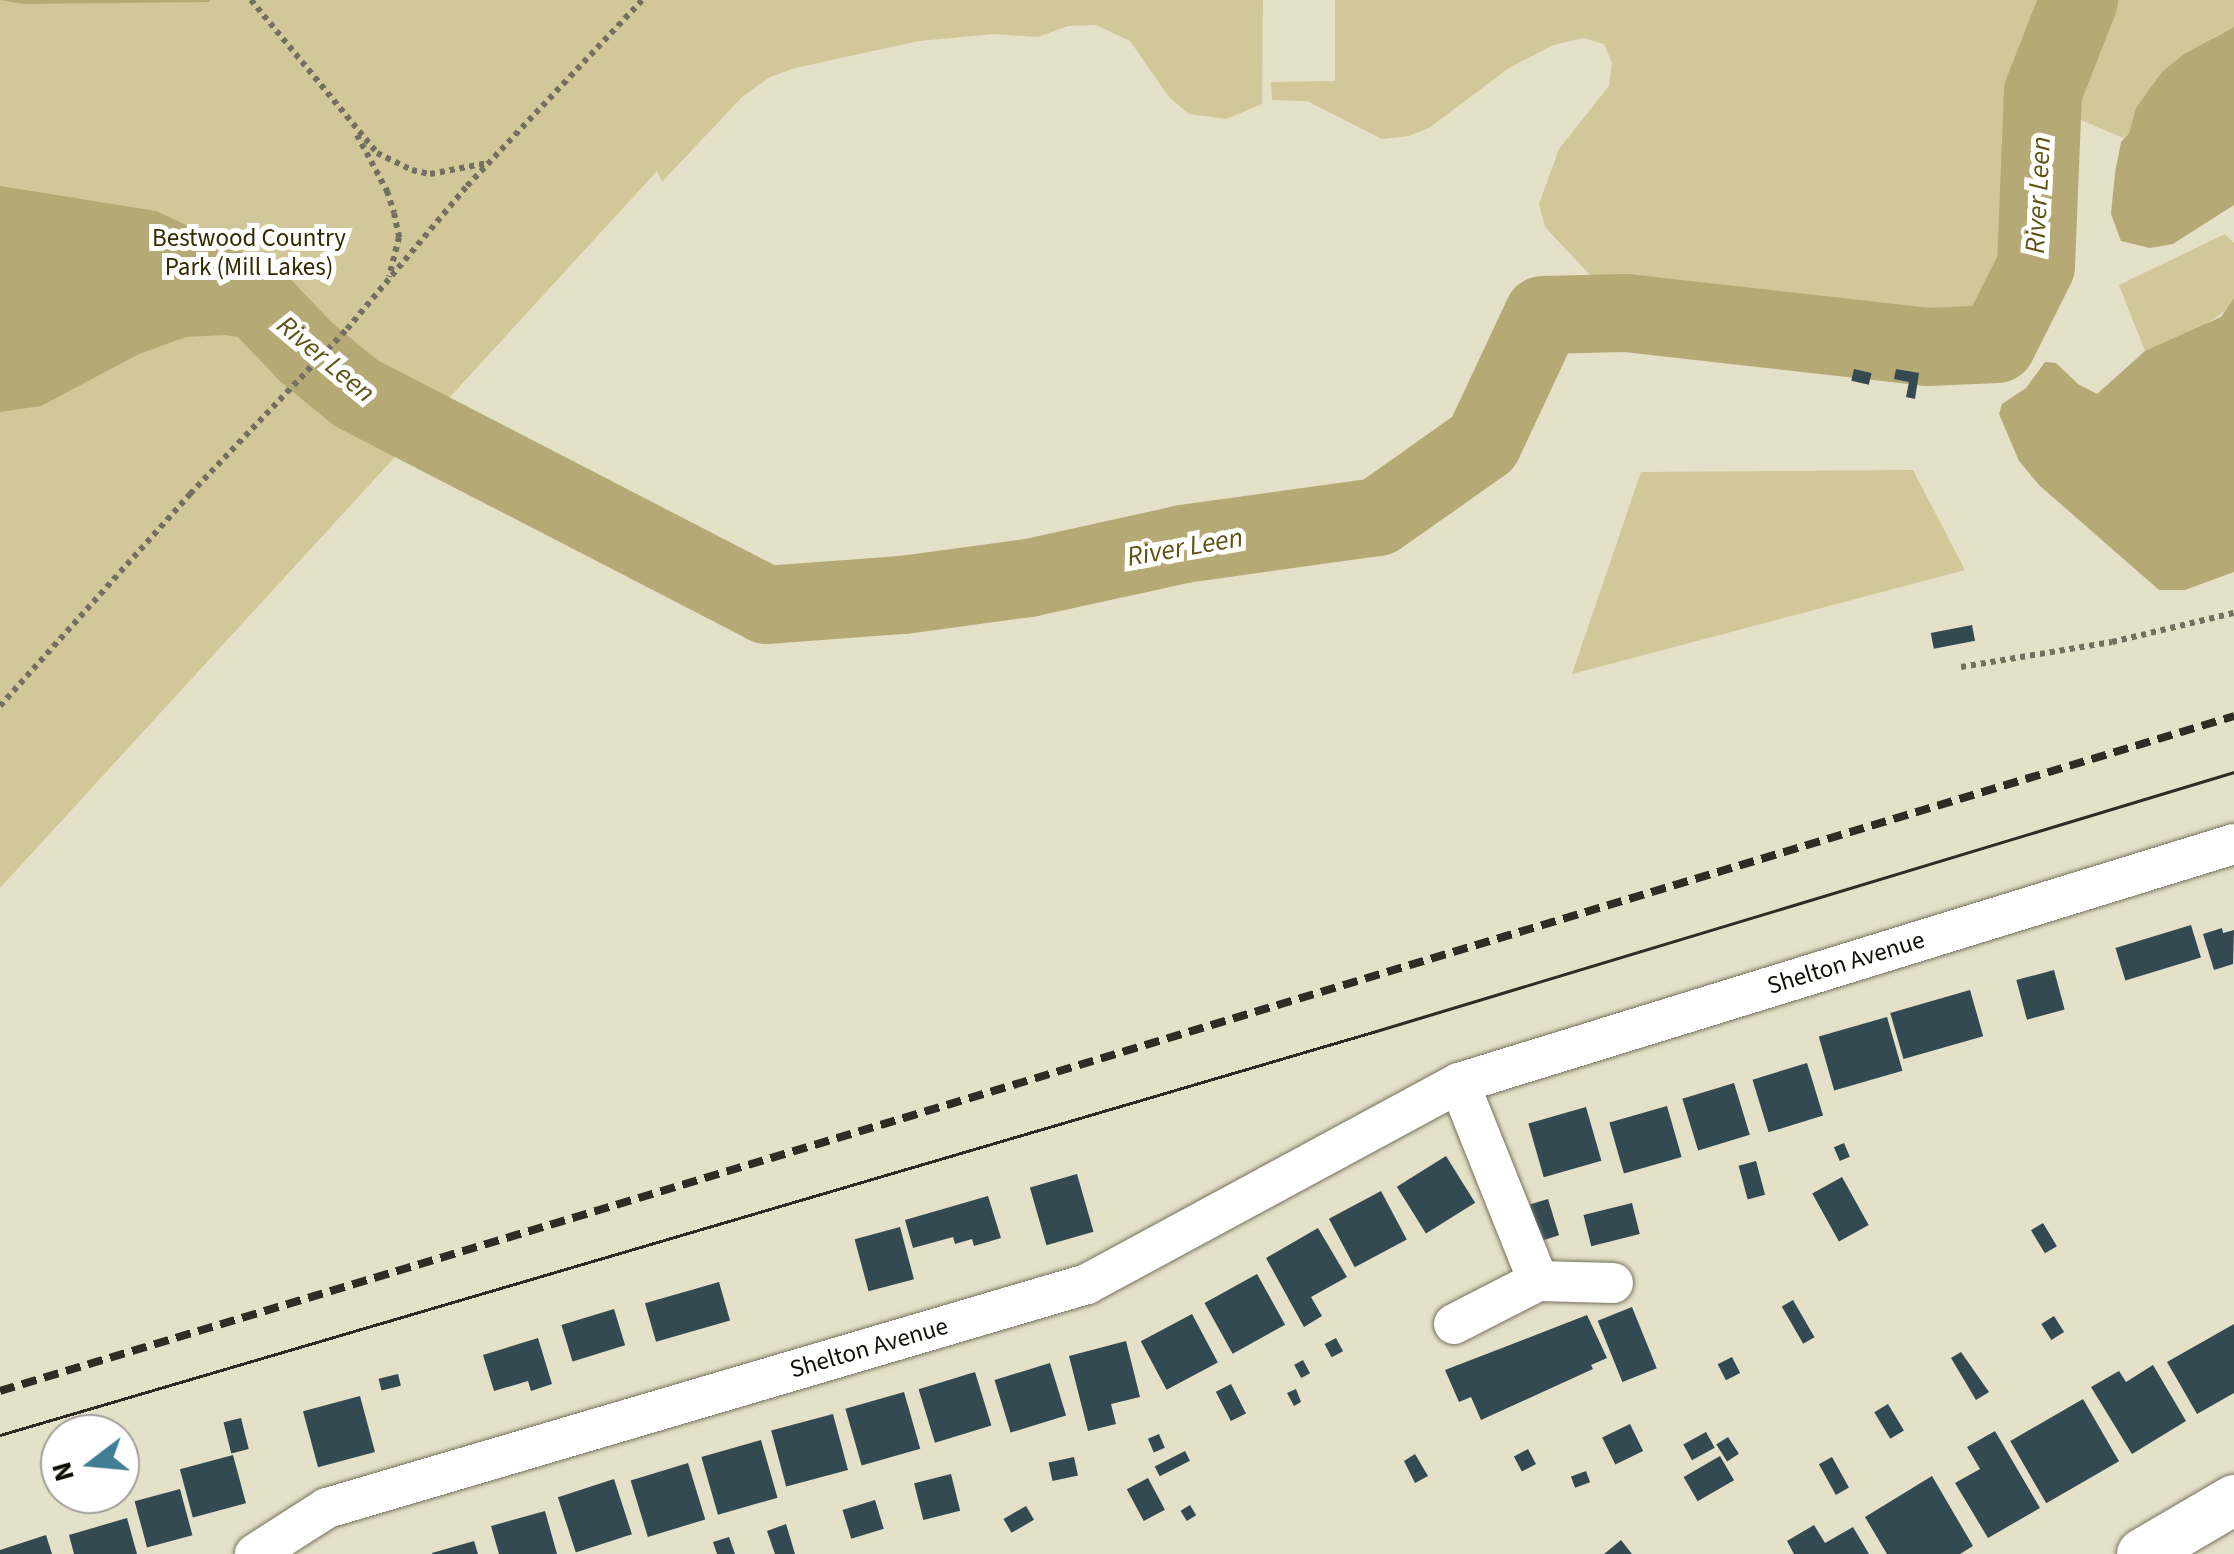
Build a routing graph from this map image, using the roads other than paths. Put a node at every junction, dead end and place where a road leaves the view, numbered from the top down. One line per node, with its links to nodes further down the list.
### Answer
1 (2234, 844): 2 (street, Shelton Avenue)
2 (1459, 1083): 3 (street); 7 (street, Shelton Avenue)
3 (1538, 1281): 4 (street); 5 (street)
4 (1613, 1283)
5 (1454, 1324)
6 (2234, 1500): 8 (street)
7 (255, 1554)
8 (2142, 1554)

